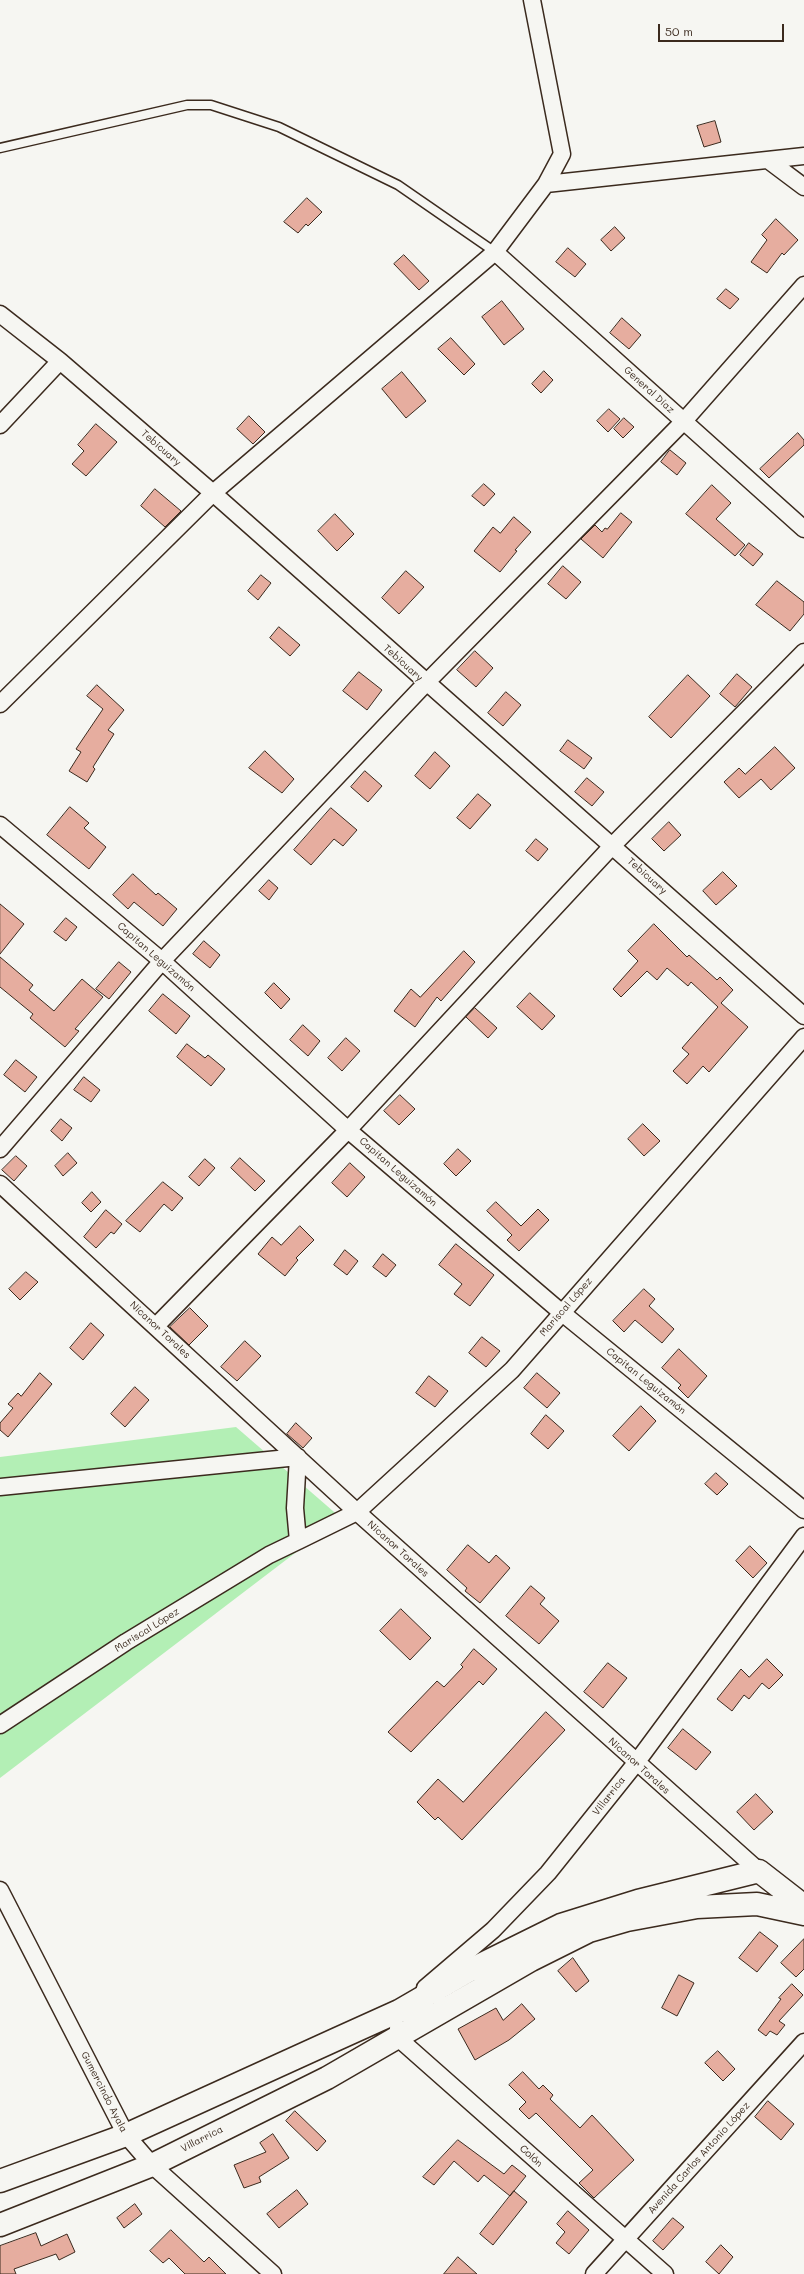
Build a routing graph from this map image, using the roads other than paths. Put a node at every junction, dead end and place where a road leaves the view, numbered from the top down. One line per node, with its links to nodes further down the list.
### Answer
1 (532, 0): 5 (street)
2 (0, 148): 7 (lane)
3 (804, 156): 4 (street)
4 (768, 160): 5 (street); 6 (street)
5 (546, 184): 7 (street)
6 (804, 187)
7 (495, 252): 11 (street, General Díaz); 13 (street)
8 (804, 285): 11 (street)
9 (0, 314): 10 (street, Tebicuary)
10 (60, 361): 12 (street); 13 (street, Tebicuary)
11 (684, 421): 14 (street, General Díaz); 16 (street)
12 (0, 426)
13 (214, 493): 16 (street, Tebicuary); 17 (street)
14 (804, 529)
15 (804, 652): 19 (street)
16 (426, 683): 19 (street, Tebicuary); 20 (street)
17 (0, 704)
18 (0, 825): 20 (street, Capitan Leguizamón)
19 (613, 845): 21 (street, Tebicuary); 23 (street)
20 (162, 961): 23 (street, Capitan Leguizamón); 24 (street)
21 (804, 1016)
22 (804, 1037): 26 (street, Mariscal López)
23 (348, 1130): 26 (street, Capitan Leguizamón); 27 (street)
24 (0, 1149)
25 (0, 1184): 27 (street, Nicanor Torales)
26 (561, 1312): 30 (street, Capitan Leguizamón); 31 (street, Mariscal López)
27 (156, 1326): 28 (street, Nicanor Torales)
28 (298, 1457): 29 (street); 31 (street, Nicanor Torales); 33 (street)
29 (0, 1487)
30 (804, 1510)
31 (356, 1512): 33 (street, Mariscal López); 35 (street, Nicanor Torales)
32 (804, 1536): 35 (street, Villarrica)
33 (298, 1541): 34 (street, Mariscal López)
34 (0, 1725)
35 (636, 1763): 36 (street, Nicanor Torales); 40 (street, Villarrica)
36 (759, 1871): 38 (street, Nicanor Torales); 40 (street, Villarrica)
37 (0, 1890): 43 (street, Gumercindo Ayala)
38 (804, 1906)
39 (804, 1914): 41 (street, Villarrica)
40 (399, 2011): 41 (street); 43 (street, Villarrica)
41 (398, 2038): 44 (street, Villarrica); 47 (street, Colón)
42 (804, 2042): 47 (street, Avenida Carlos Antonio López)
43 (126, 2135): 44 (street, Gumercindo Ayala); 45 (street, Villarrica)
44 (152, 2165): 46 (street, Villarrica); 48 (street, Gumercindo Ayala)
45 (0, 2181)
46 (0, 2225)
47 (625, 2239): 49 (street, Avenida Carlos Antonio López); 50 (street, Colón)
48 (273, 2274)
49 (594, 2274)
50 (665, 2274)

